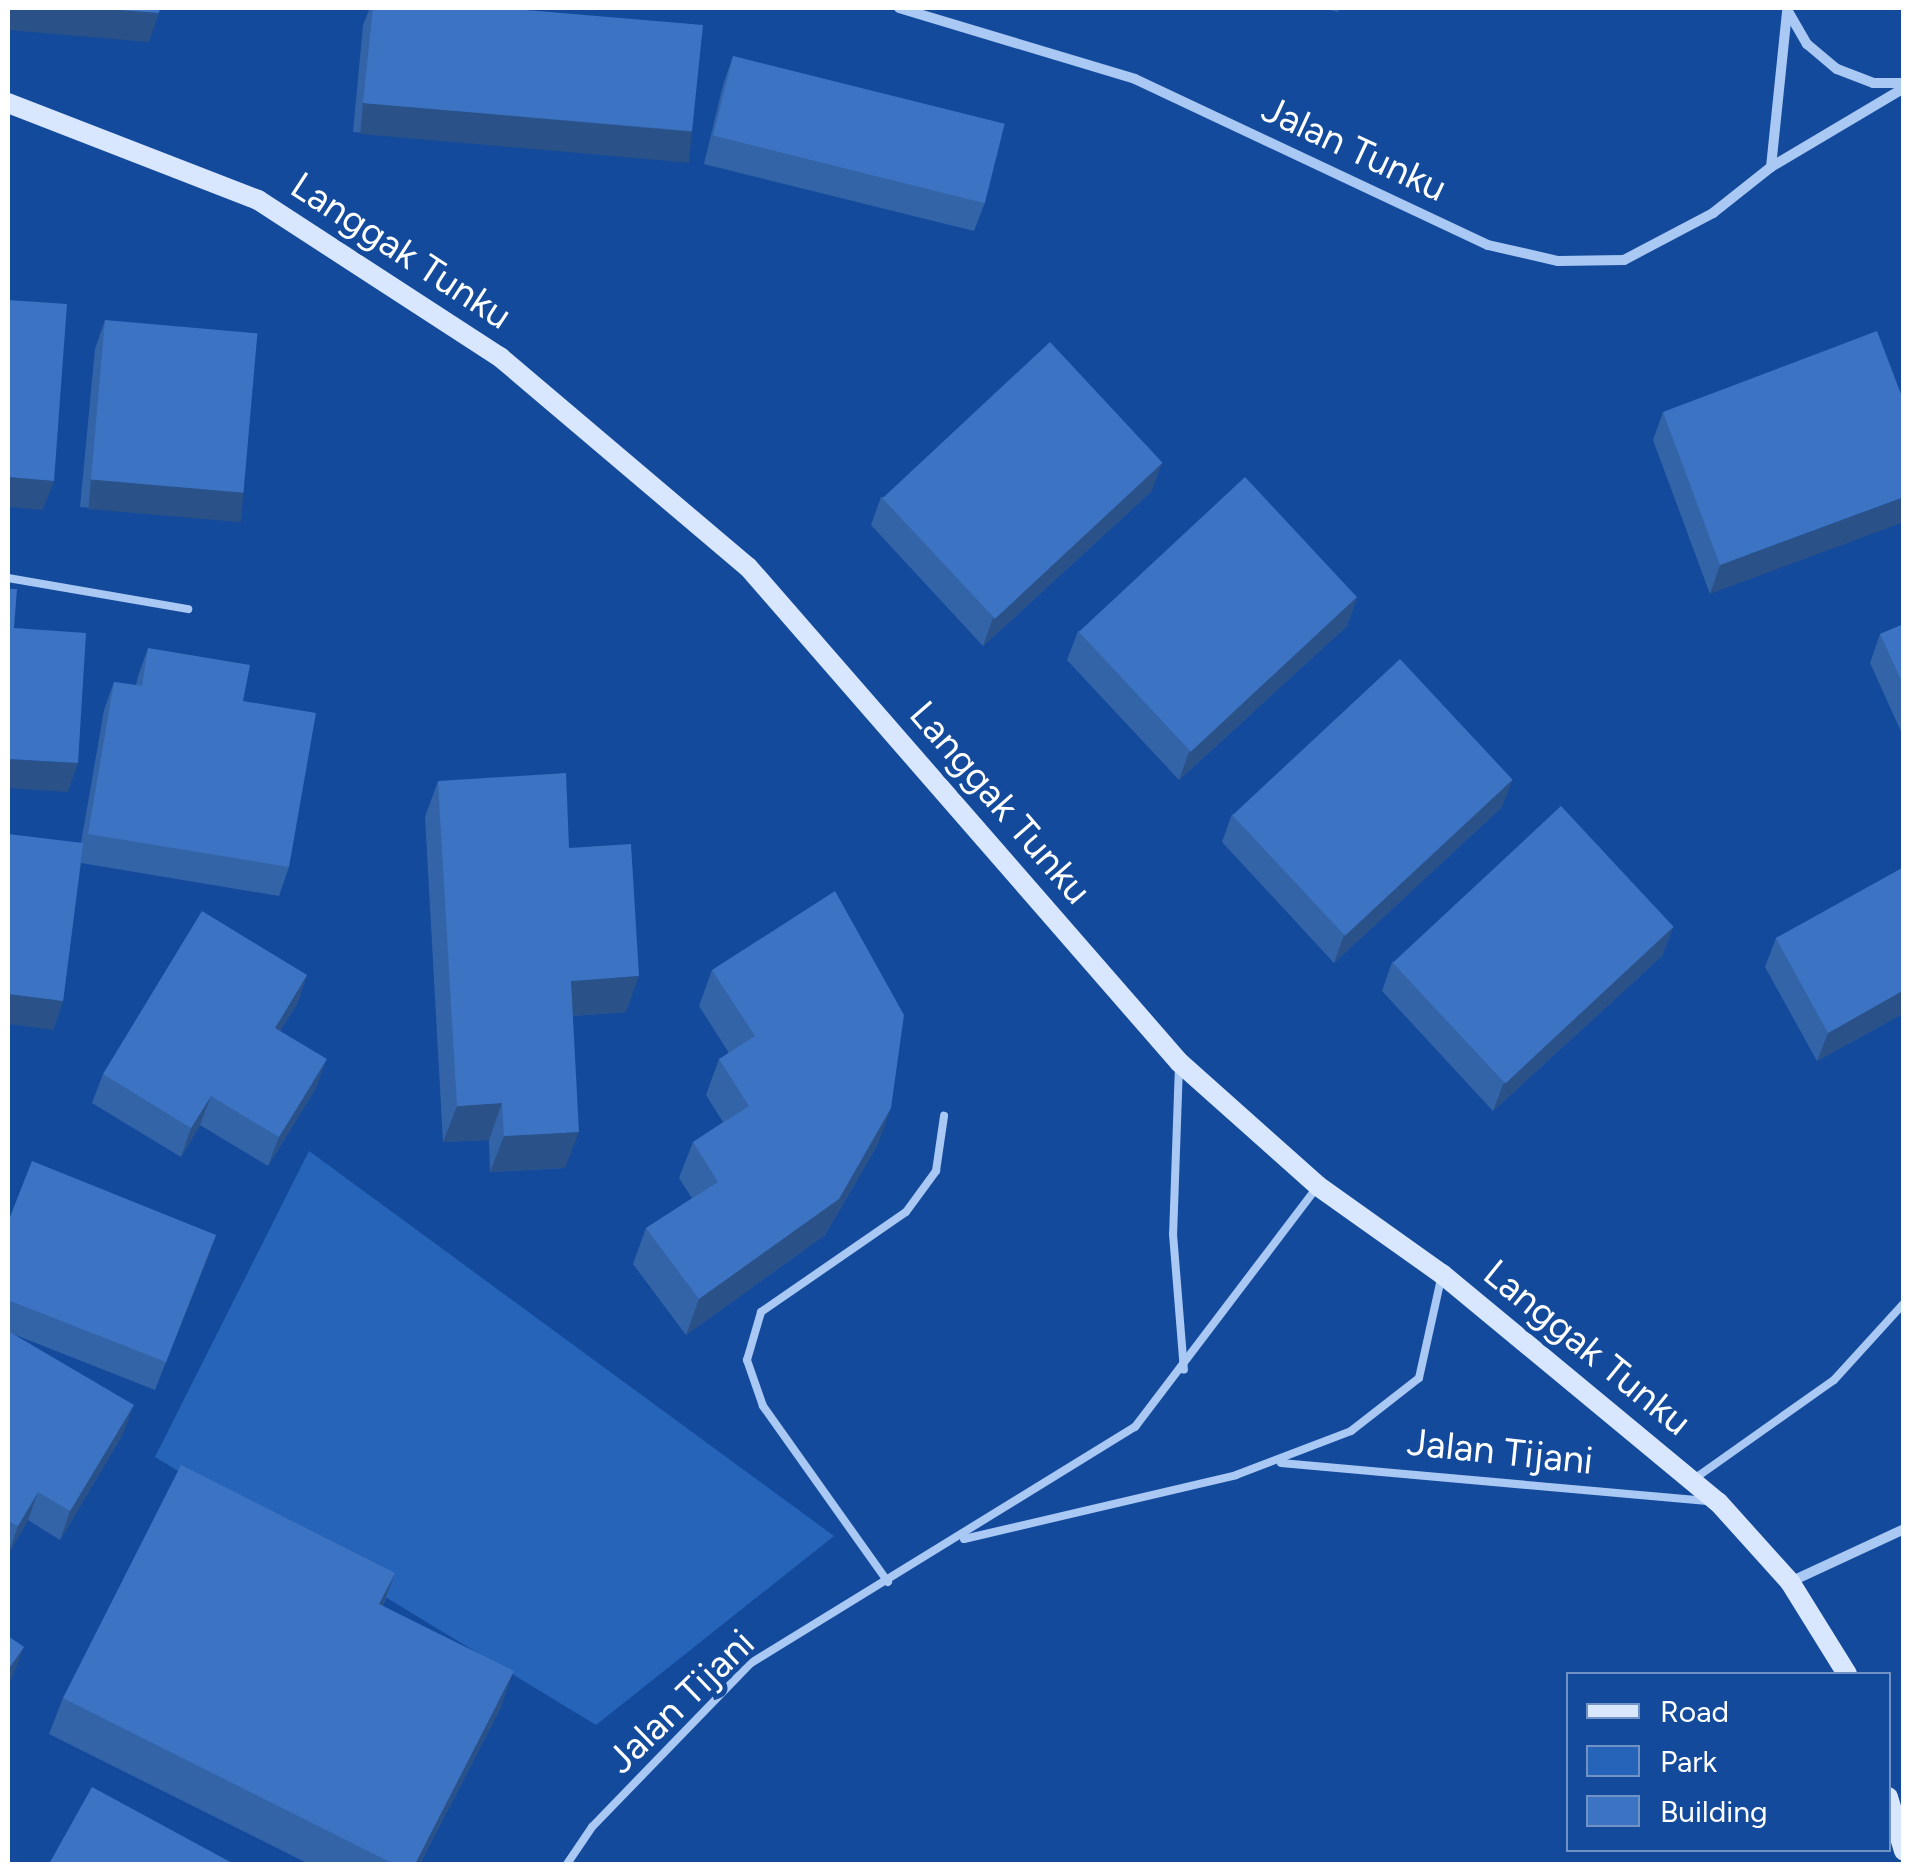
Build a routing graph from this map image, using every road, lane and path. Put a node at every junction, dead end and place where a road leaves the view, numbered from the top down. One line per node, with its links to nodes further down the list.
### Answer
1 (899, 8): 5 (street, Jalan Tunku)
2 (1787, 9): 3 (street); 5 (street)
3 (1904, 85): 5 (street, Jalan Tunku)
4 (8, 103): 8 (street, Langgak Tunku)
5 (1771, 167)
6 (8, 578): 7 (lane)
7 (188, 609)
8 (1179, 1062): 10 (street, Langgak Tunku); 13 (lane)
9 (944, 1116): 19 (lane)
10 (1318, 1186): 11 (street, Langgak Tunku); 13 (lane, Jalan Tijani)
11 (1442, 1274): 14 (lane, Jalan Tijani); 15 (street, Langgak Tunku)
12 (1904, 1303): 15 (lane)
13 (1184, 1370): 18 (lane, Jalan Tijani)
14 (1276, 1463): 16 (lane, Jalan Tijani); 18 (lane, Jalan Tijani)
15 (1693, 1480): 16 (street, Langgak Tunku)
16 (1718, 1502): 20 (street, Langgak Tunku)
17 (1904, 1529): 20 (street)
18 (955, 1541): 19 (lane, Jalan Tijani)
19 (888, 1582): 24 (lane, Jalan Tijani)
20 (1790, 1582): 21 (street, Langgak Tunku)
21 (1846, 1672)
22 (1891, 1807): 23 (street)
23 (1904, 1850)
24 (568, 1864)

